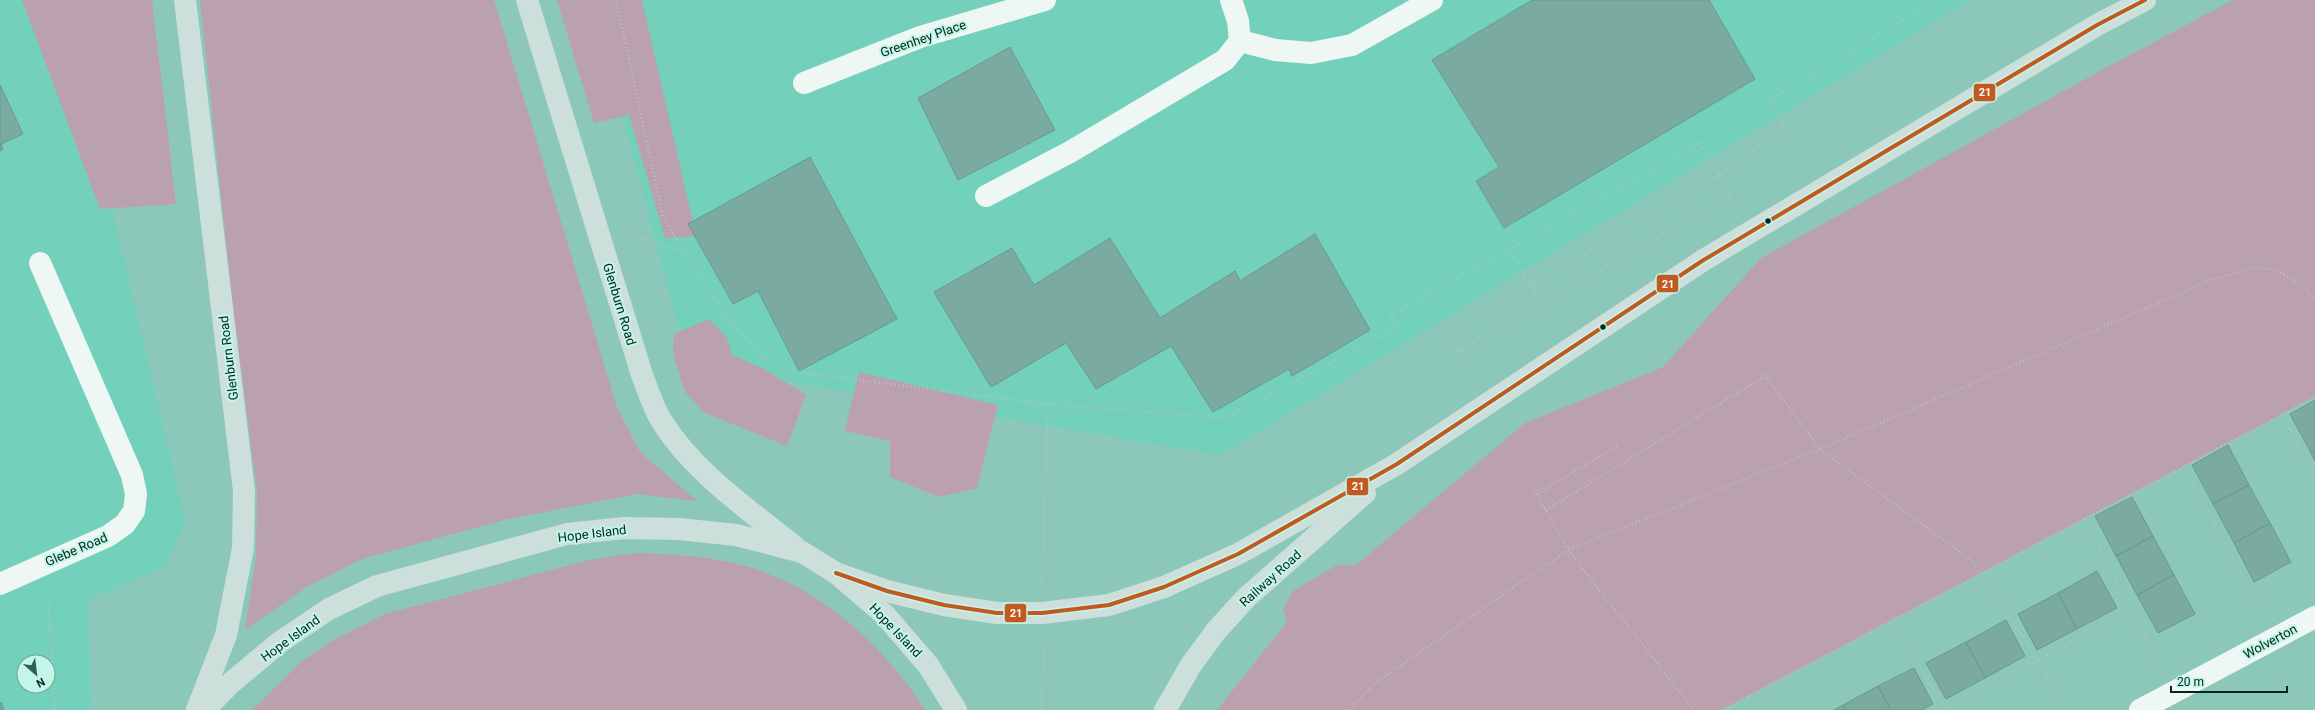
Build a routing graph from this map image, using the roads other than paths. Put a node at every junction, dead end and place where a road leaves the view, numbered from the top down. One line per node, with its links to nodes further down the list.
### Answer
1 (185, 0): 16 (main road, Glenburn Road)
2 (527, 0): 12 (main road, Glenburn Road)
3 (1045, 0): 8 (street, Greenhey Place)
4 (1230, 0): 7 (street)
5 (1432, 0): 7 (street)
6 (2145, 0): 11 (main road, Railway Road)
7 (1240, 41): 9 (street)
8 (804, 83)
9 (986, 196)
10 (40, 263): 14 (street, Glebe Road)
11 (1397, 464): 13 (main road, Railway Road); 19 (main road, Railway Road)
12 (802, 552): 13 (main road, Hope Island); 17 (main road, Hope Island)
13 (836, 573): 18 (main road, Hope Island)
14 (0, 584)
15 (2315, 617): 20 (street, Wolverton)
16 (197, 710)
17 (204, 710)
18 (956, 710)
19 (1165, 710)
20 (2140, 710)

